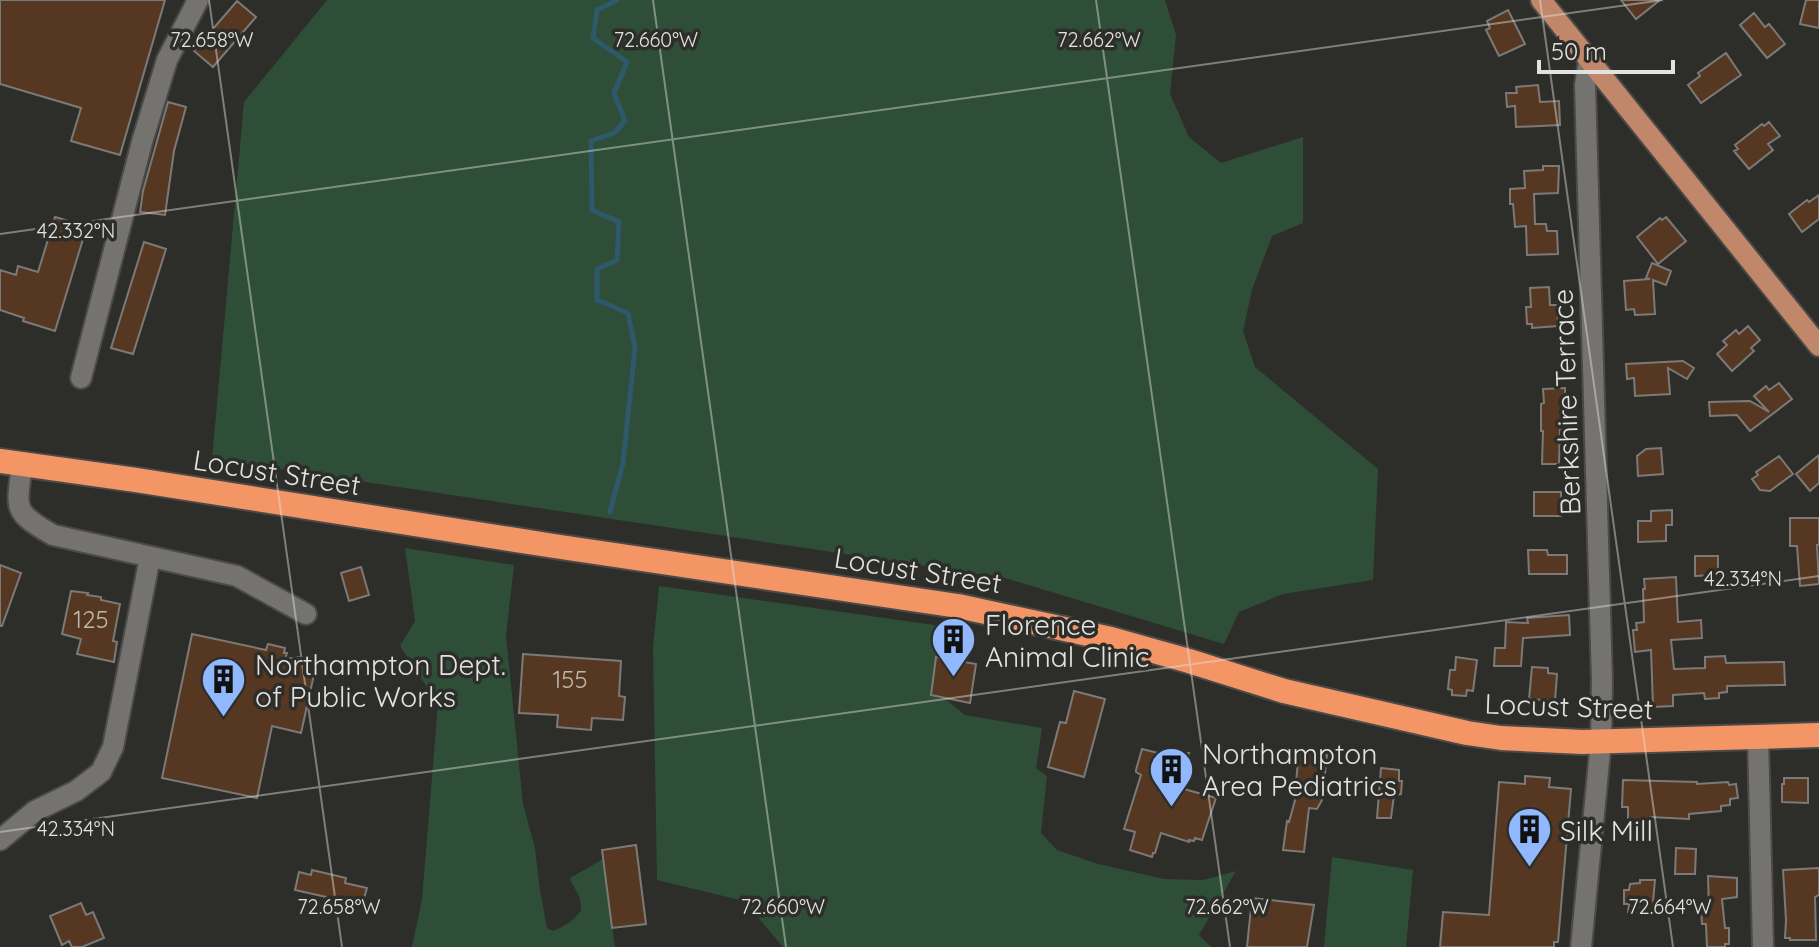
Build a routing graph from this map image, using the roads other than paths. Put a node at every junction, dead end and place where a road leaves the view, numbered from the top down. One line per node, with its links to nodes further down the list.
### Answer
1 (198, 0): 5 (street)
2 (1541, 0): 3 (main road)
3 (1589, 61): 4 (main road); 11 (street, Berkshire Terrace)
4 (1819, 346)
5 (81, 378)
6 (11, 462): 7 (street); 11 (highway, Locust Street)
7 (150, 557): 8 (street); 12 (street)
8 (306, 614)
9 (1819, 735): 10 (highway, Locust Street)
10 (1758, 736): 11 (highway, Locust Street); 14 (street)
11 (1601, 741): 13 (street, Berkshire Terrace)
12 (0, 840)
13 (1581, 947)
14 (1763, 947)

